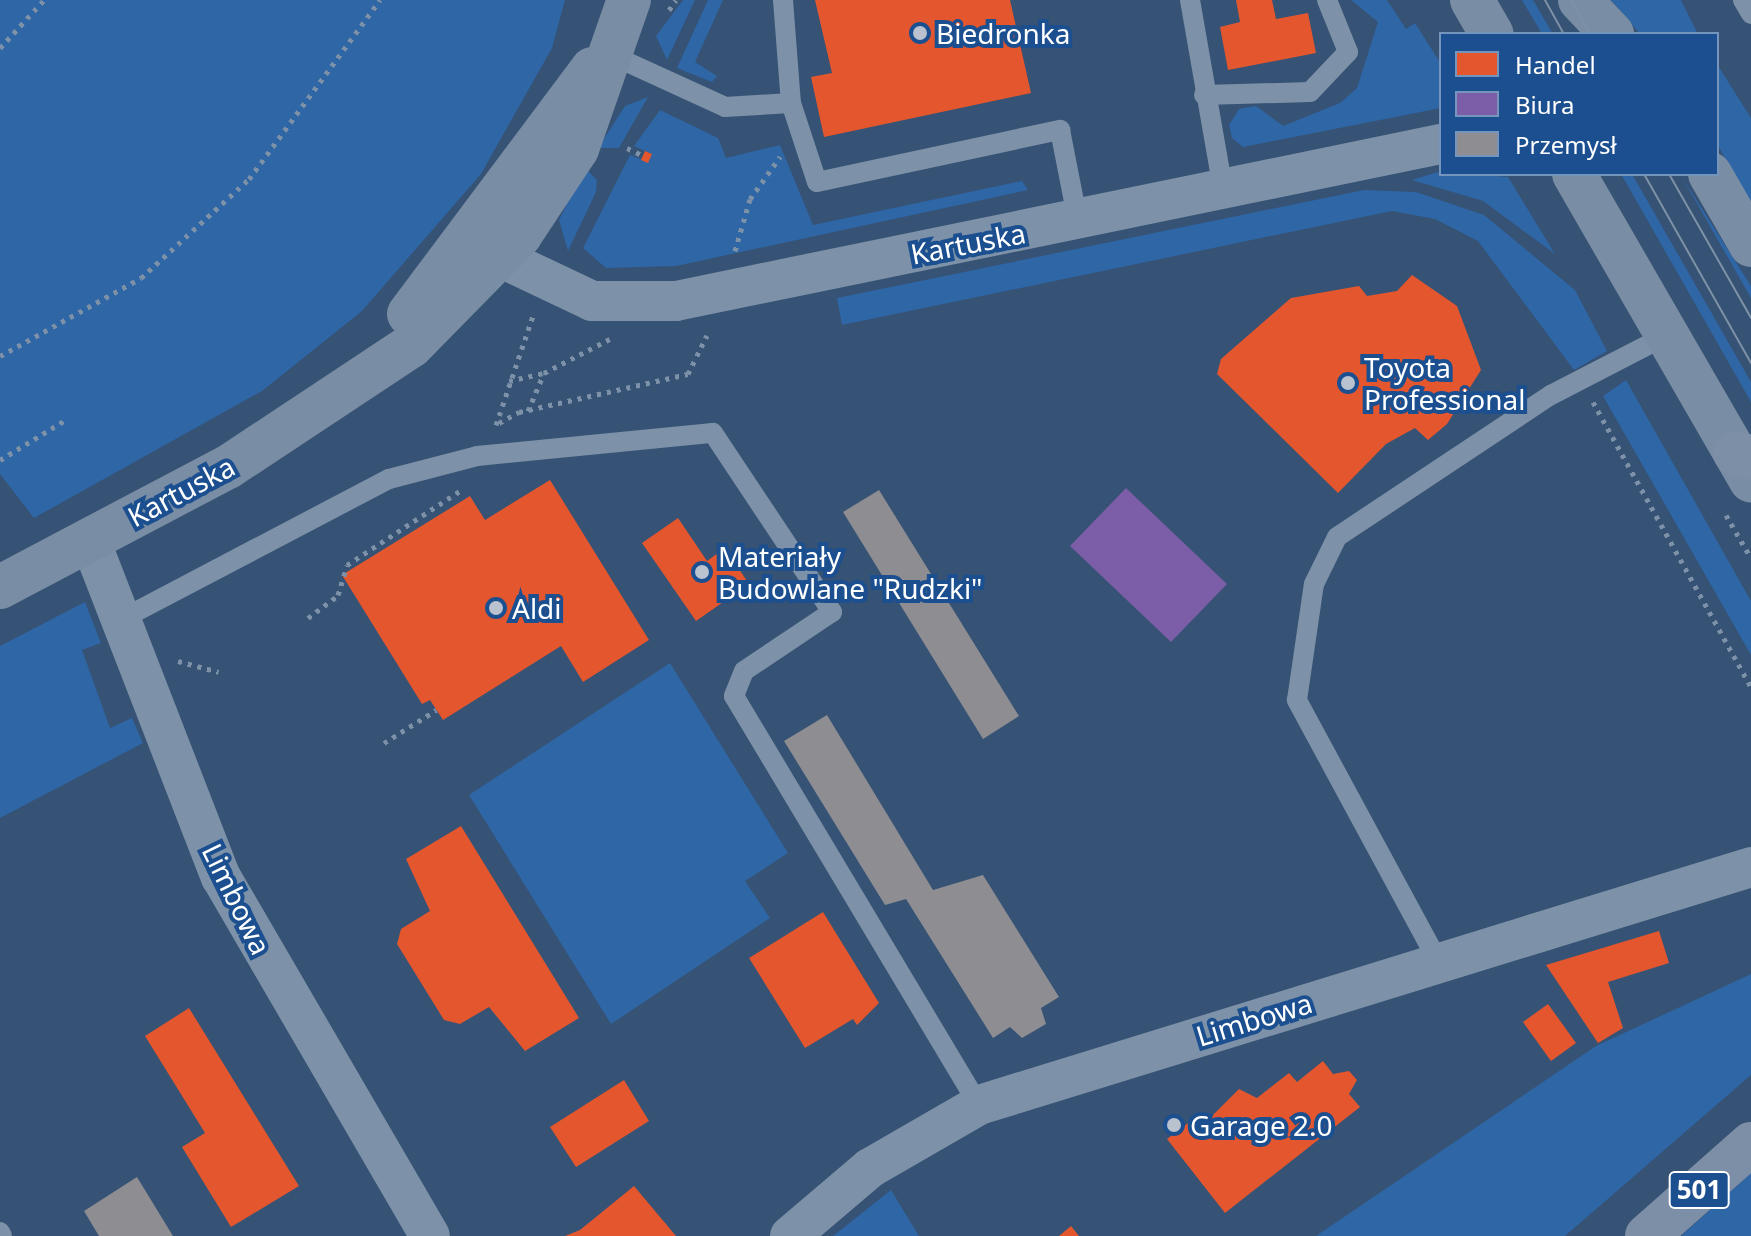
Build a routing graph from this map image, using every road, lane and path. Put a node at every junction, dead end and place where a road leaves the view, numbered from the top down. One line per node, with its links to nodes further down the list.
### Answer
1 (44, 0): 13 (path)
2 (380, 0): 32 (path)
3 (629, 0): 14 (street, Kartuska)
4 (783, 0): 16 (lane)
5 (1190, 0): 15 (lane)
6 (1327, 0): 15 (lane)
7 (1472, 0): 11 (street)
8 (1580, 0): 12 (street)
9 (1743, 0): 10 (lane)
10 (1751, 14)
11 (1491, 32)
12 (1610, 32)
13 (0, 48)
14 (605, 52): 16 (lane); 26 (street, Kartuska)
15 (1204, 95): 23 (lane)
16 (791, 103): 17 (lane)
17 (798, 138): 24 (lane); 27 (path)
18 (1439, 144): 23 (street, Kartuska)
19 (627, 148): 20 (path)
20 (642, 155)
21 (1575, 176): 31 (street)
22 (1711, 176): 25 (street)
23 (1223, 190): 24 (street, Kartuska)
24 (1078, 222): 26 (street, Kartuska)
25 (1751, 245)
26 (484, 250): 42 (street, Kartuska)
27 (735, 260)
28 (538, 304): 34 (path)
29 (623, 328): 33 (path)
30 (709, 329): 36 (path)
31 (1667, 335): 35 (lane); 41 (street)
32 (0, 356)
33 (544, 373): 34 (path); 36 (path)
34 (509, 381): 38 (path)
35 (1583, 384): 48 (path); 52 (lane)
36 (528, 411): 38 (path)
37 (64, 421): 40 (path)
38 (496, 426): 39 (path)
39 (477, 456): 44 (path); 45 (lane); 53 (lane)
40 (0, 460)
41 (1746, 464)
42 (90, 540): 43 (street, Kartuska); 45 (street, Limbowa)
43 (0, 587)
44 (308, 618)
45 (122, 619): 55 (street, Limbowa)
46 (183, 664): 47 (path)
47 (219, 672)
48 (1751, 687)
49 (436, 710): 50 (path)
50 (384, 743)
51 (1751, 867): 52 (street, Limbowa)
52 (1439, 963): 53 (street, Limbowa)
53 (979, 1105): 56 (street, Limbowa)
54 (1751, 1144): 57 (main road, 501)
55 (430, 1236)
56 (790, 1236)
57 (1647, 1236)

